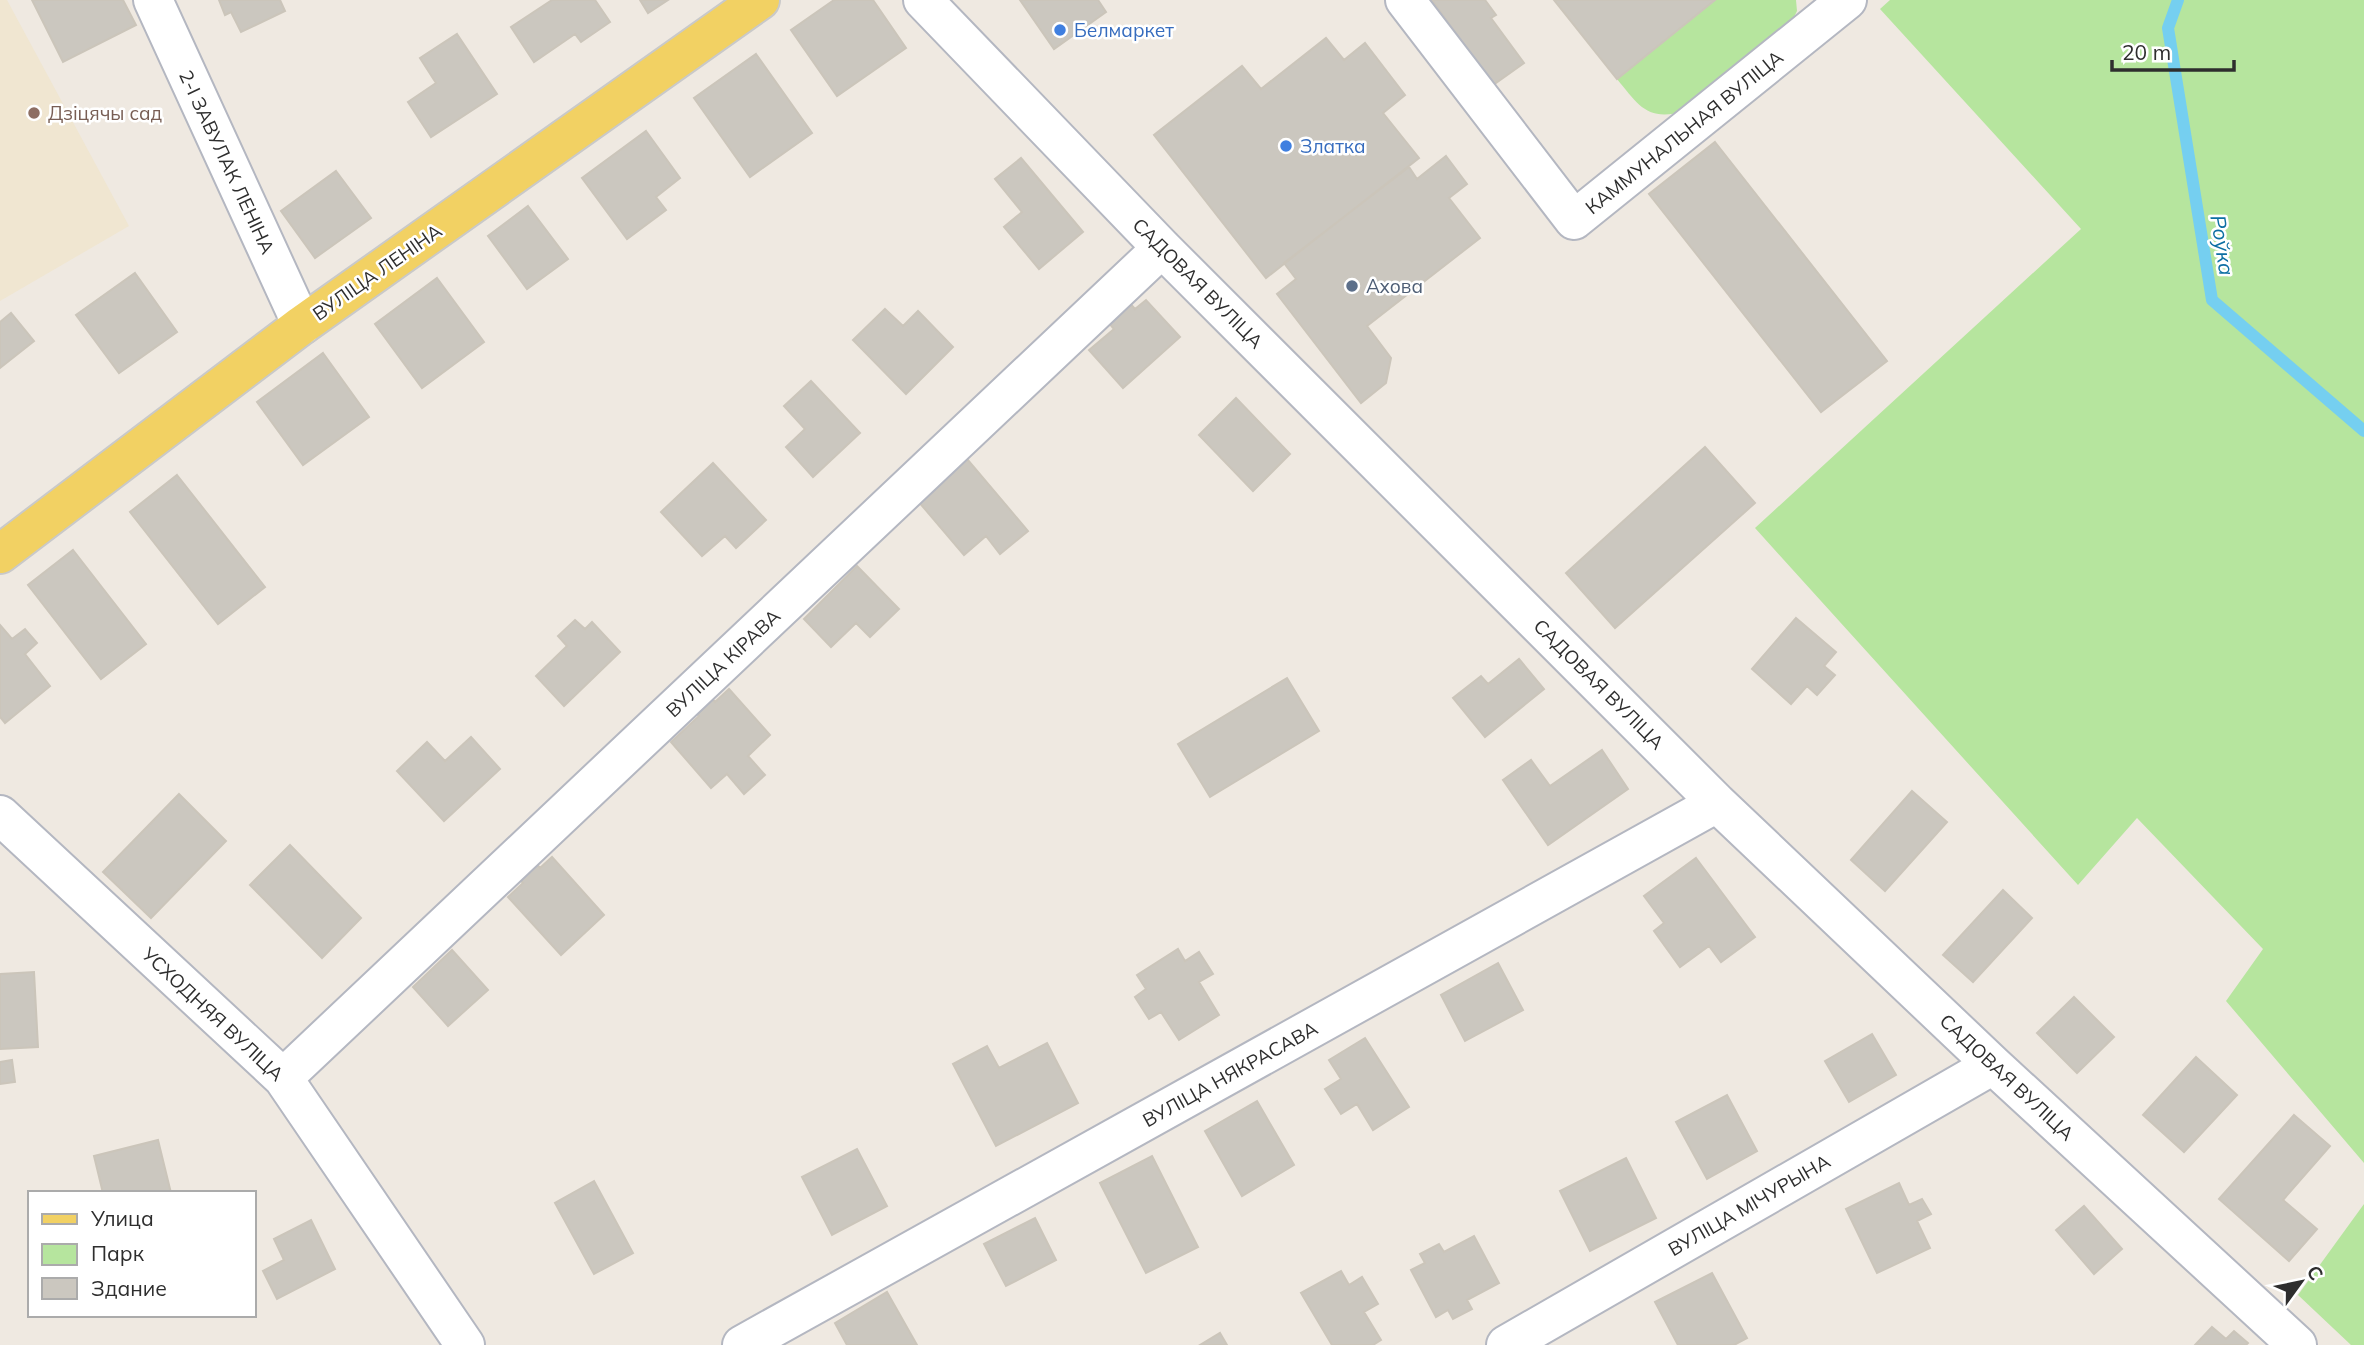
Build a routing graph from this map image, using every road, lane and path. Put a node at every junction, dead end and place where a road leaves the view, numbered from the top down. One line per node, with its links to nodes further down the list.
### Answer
1 (153, 0): 7 (street, 2-І ЗАВУЛАК ЛЕНІНА)
2 (760, 0): 7 (main road, ВУЛІЦА ЛЕНІНА)
3 (923, 0): 6 (street, САДОВАЯ ВУЛІЦА)
4 (1405, 0): 5 (street, КАММУНАЛЬНАЯ ВУЛІЦА)
5 (1847, 0)
6 (1162, 248): 9 (street, САДОВАЯ ВУЛІЦА); 12 (street, ВУЛІЦА КІРАВА)
7 (302, 325): 8 (main road, ВУЛІЦА ЛЕНІНА)
8 (0, 554)
9 (1717, 803): 11 (street, САДОВАЯ ВУЛІЦА); 14 (street, ВУЛІЦА НЯКРАСАВА)
10 (0, 815): 12 (street, УСХОДНЯЯ ВУЛІЦА)
11 (1993, 1065): 15 (street, ВУЛІЦА МІЧУРЫНА); 16 (street, САДОВАЯ ВУЛІЦА)
12 (283, 1078): 13 (street, УСХОДНЯЯ ВУЛІЦА)
13 (465, 1345)
14 (742, 1345)
15 (1506, 1345)
16 (2297, 1345)

